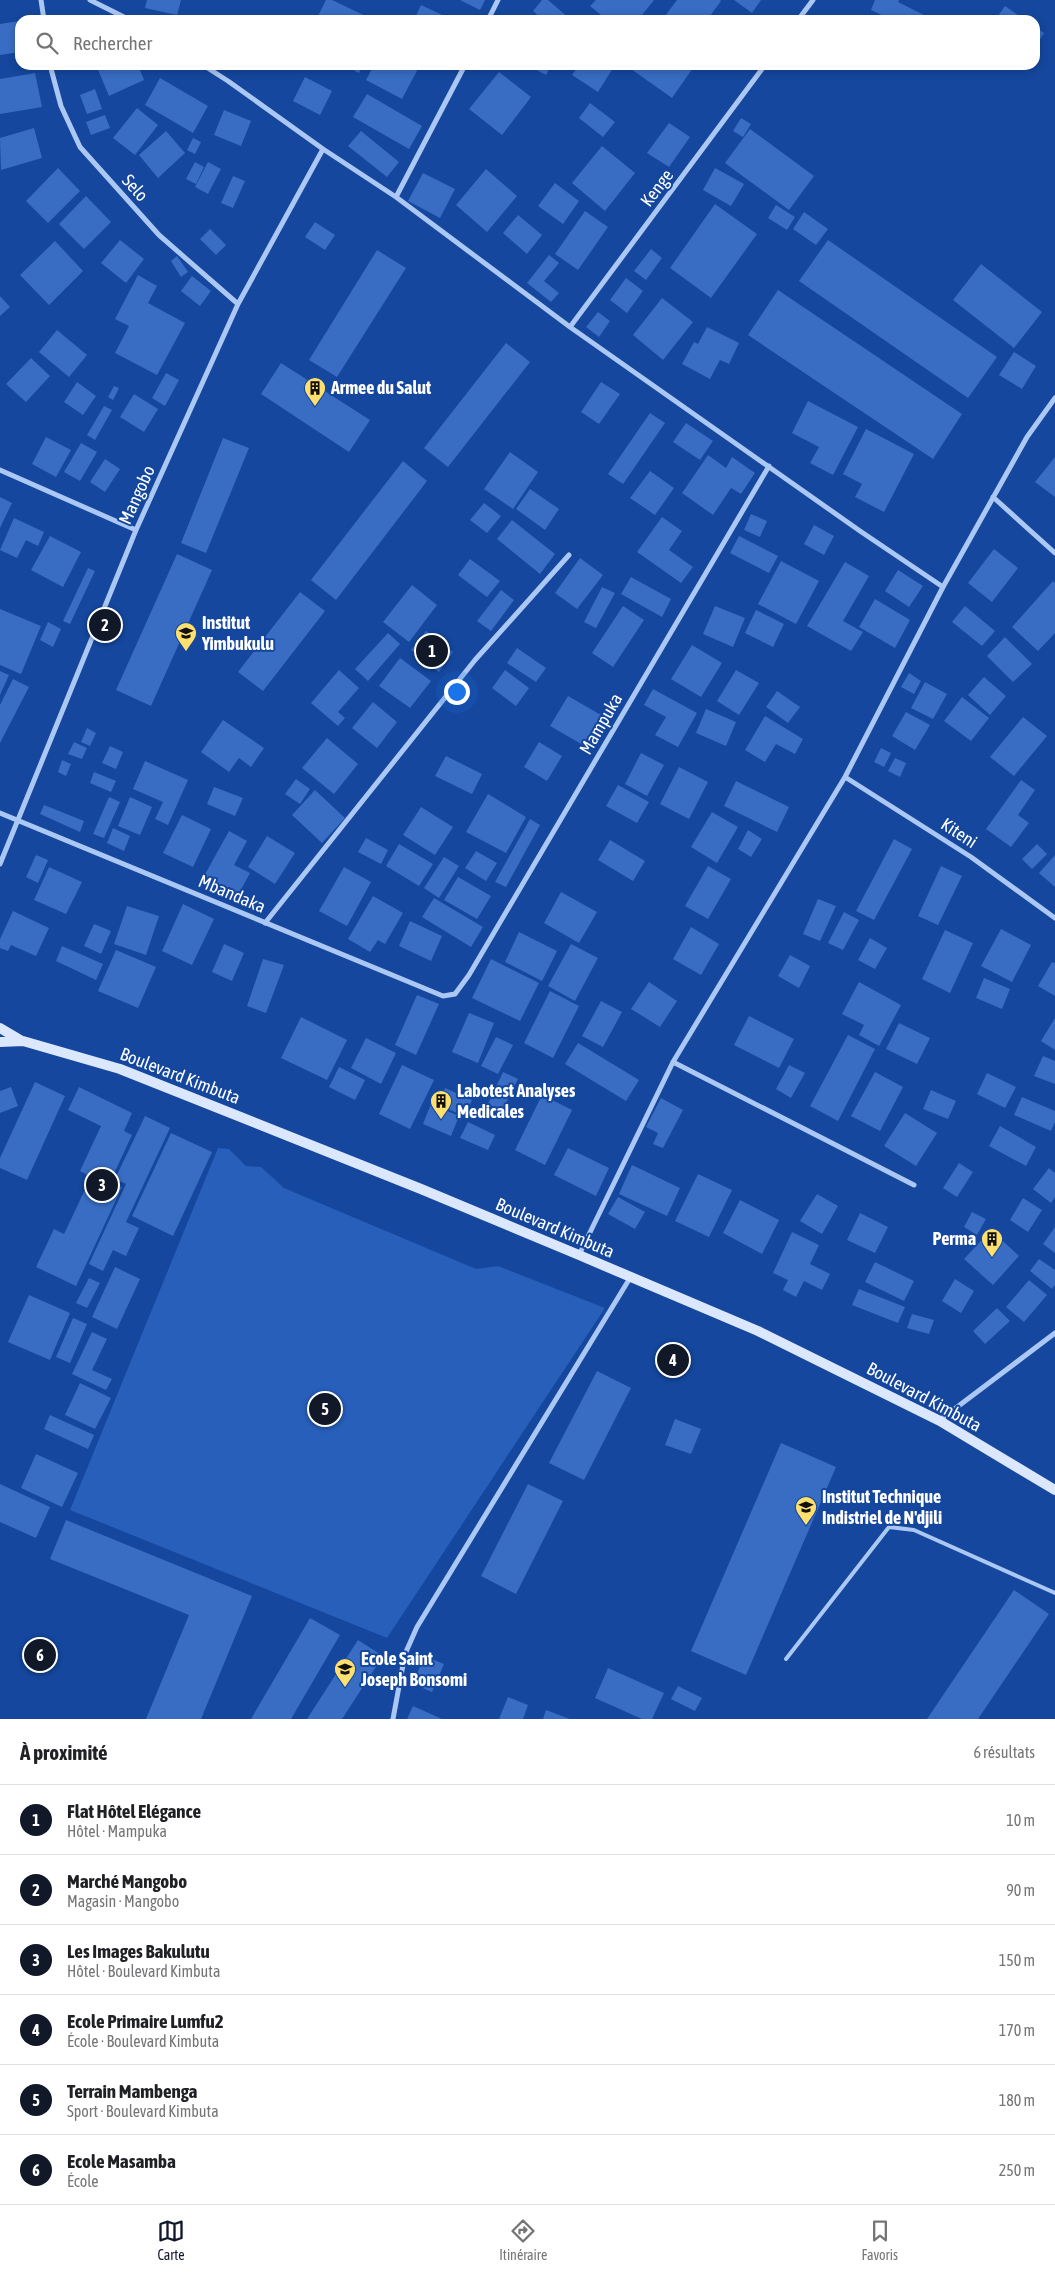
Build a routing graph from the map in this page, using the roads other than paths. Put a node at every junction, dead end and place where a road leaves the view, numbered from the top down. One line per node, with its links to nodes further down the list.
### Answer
1 (41, 0): 5 (street)
2 (90, 0): 6 (street)
3 (498, 0): 7 (street)
4 (812, 0): 8 (street)
5 (43, 15)
6 (120, 15)
7 (490, 15)
8 (802, 15)
9 (51, 70): 15 (street, Selo)
10 (211, 70): 13 (street)
11 (461, 70): 14 (street)
12 (761, 70): 16 (street, Kenge)
13 (323, 149): 14 (street); 15 (street, Mangobo)
14 (396, 197): 16 (street)
15 (238, 304): 21 (street, Mangobo)
16 (570, 327): 18 (street)
17 (1055, 398): 20 (street)
18 (769, 466): 24 (street); 31 (street, Mampuka)
19 (0, 470): 21 (street)
20 (993, 497): 22 (street); 24 (street)
21 (136, 530): 27 (street, Mangobo)
22 (1055, 553)
23 (569, 555): 30 (street)
24 (943, 586): 25 (street)
25 (845, 777): 29 (street, Kiteni); 35 (street)
26 (0, 813): 27 (street, Mbandaka)
27 (18, 820): 28 (street, Mangobo); 30 (street, Mbandaka)
28 (0, 864)
29 (1055, 918)
30 (265, 923): 31 (street, Mbandaka)
31 (455, 994)
32 (0, 1028): 33 (street)
33 (23, 1041): 34 (street); 37 (street, Boulevard Kimbuta)
34 (0, 1042)
35 (673, 1062): 36 (street); 37 (street)
36 (914, 1185)
37 (579, 1255): 38 (street, Boulevard Kimbuta)
38 (630, 1278): 40 (street, Boulevard Kimbuta); 44 (street)
39 (1055, 1333): 40 (street)
40 (940, 1421): 41 (street, Boulevard Kimbuta)
41 (1055, 1490)
42 (1055, 1593): 43 (lane)
43 (786, 1659)
44 (393, 1719)

